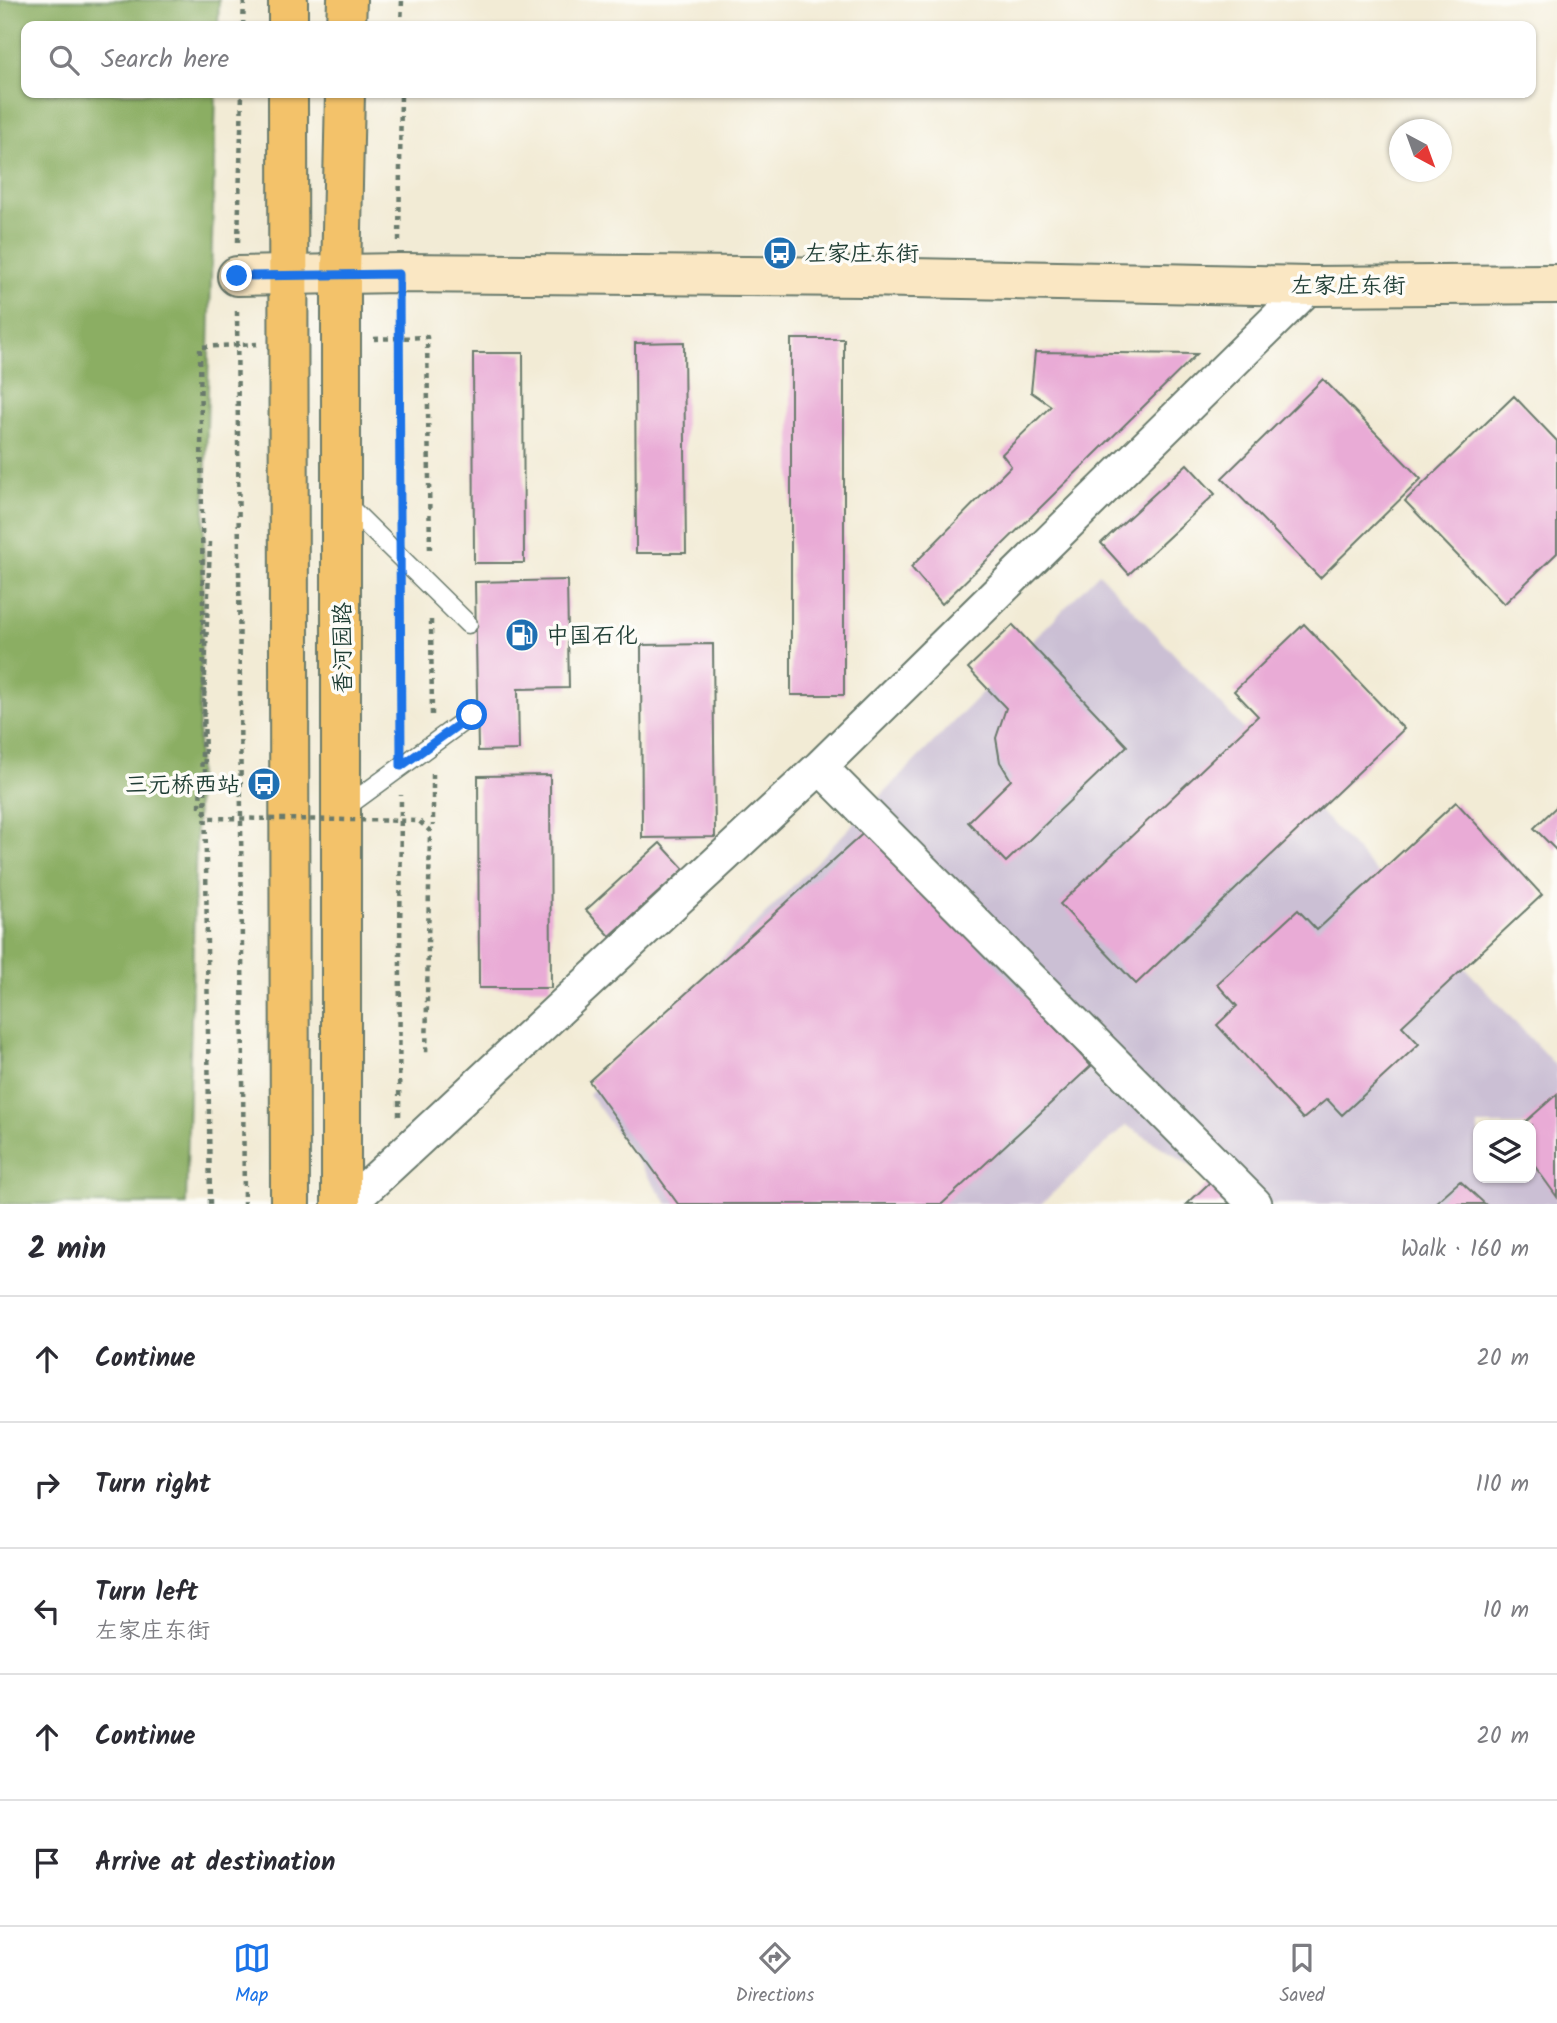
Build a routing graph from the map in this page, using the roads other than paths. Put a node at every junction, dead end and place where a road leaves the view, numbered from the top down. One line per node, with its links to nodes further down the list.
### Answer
1 (288, 0): 3 (highway)
2 (347, 0): 4 (highway)
3 (288, 21)
4 (346, 21)
5 (288, 98): 9 (highway)
6 (345, 98): 8 (highway, 香河园路)
7 (237, 276): 9 (street, 左家庄东街)
8 (341, 276): 9 (street, 左家庄东街); 11 (street, 左家庄东街); 12 (highway, 香河园路)
9 (287, 277): 17 (highway)
10 (1557, 284): 11 (street, 左家庄东街)
11 (1310, 286): 15 (street)
12 (341, 499): 13 (lane); 16 (highway, 香河园路)
13 (468, 624)
14 (472, 715): 16 (lane)
15 (820, 767): 19 (street); 20 (street)
16 (342, 810): 18 (highway, 香河园路)
17 (290, 1204)
18 (341, 1204)
19 (349, 1204)
20 (1255, 1204)

